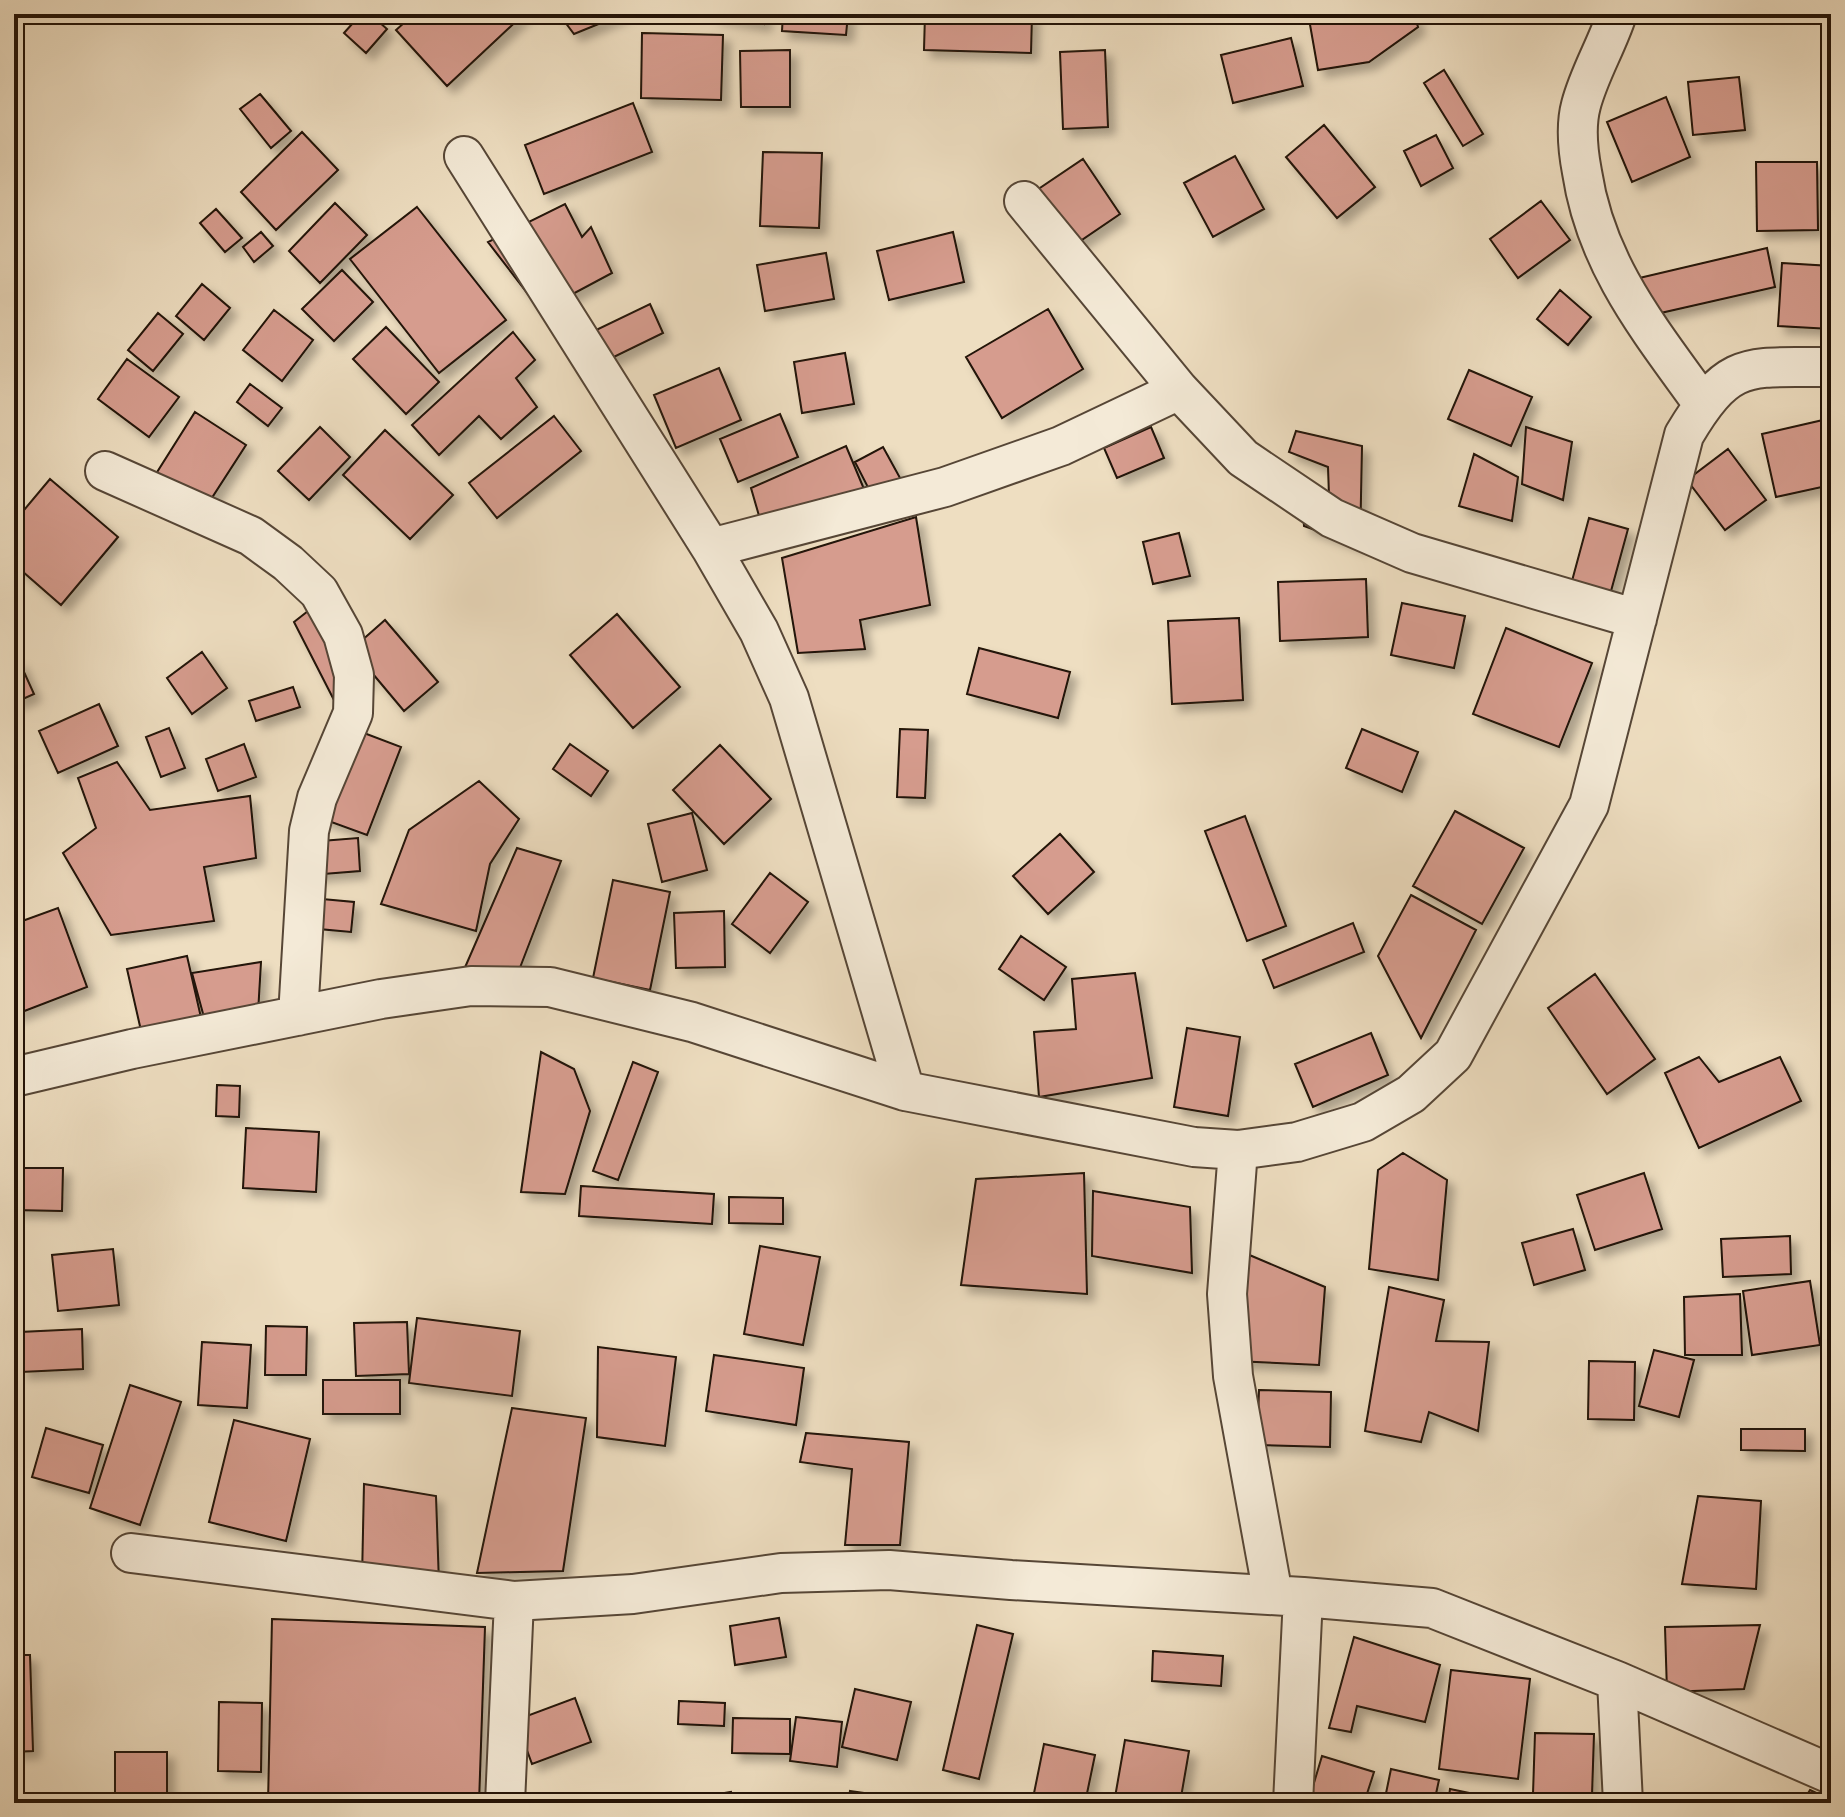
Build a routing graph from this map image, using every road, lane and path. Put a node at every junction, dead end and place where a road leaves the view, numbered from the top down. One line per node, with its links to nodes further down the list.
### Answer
1 (1617, 14): 6 (street)
2 (464, 156): 8 (street)
3 (1024, 201): 5 (street)
4 (1831, 367): 6 (street)
5 (1179, 390): 8 (street); 9 (street)
6 (1703, 404): 9 (street)
7 (105, 471): 10 (street)
8 (711, 548): 12 (street)
9 (1637, 619): 13 (street)
10 (298, 1016): 11 (street); 12 (street)
11 (14, 1077)
12 (905, 1091): 13 (street)
13 (1238, 1150): 15 (street)
14 (131, 1553): 16 (street)
15 (1288, 1596): 16 (street); 17 (street); 20 (street)
16 (514, 1601): 19 (street)
17 (1617, 1681): 18 (street); 21 (street)
18 (1831, 1774)
19 (505, 1803)
20 (1293, 1803)
21 (1623, 1803)

